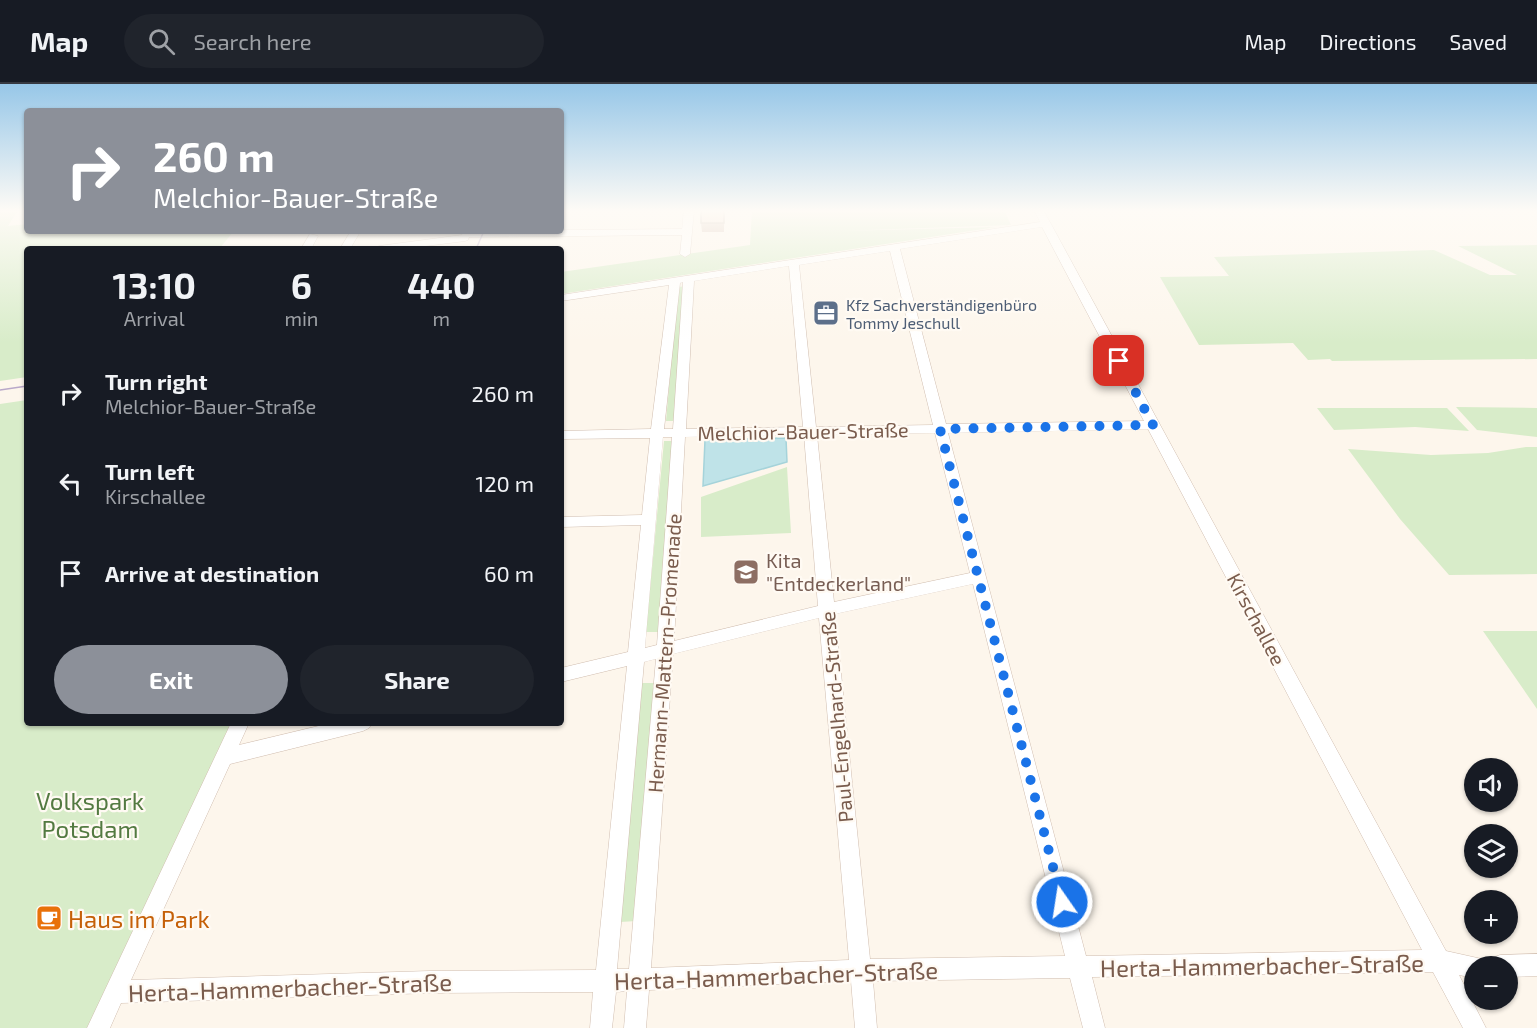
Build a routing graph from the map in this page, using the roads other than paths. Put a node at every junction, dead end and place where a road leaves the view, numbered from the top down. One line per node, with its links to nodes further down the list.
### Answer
1 (847, 254): 4 (street)
2 (896, 254): 8 (street)
3 (1062, 254): 7 (street, Kirschallee)
4 (794, 262): 5 (street); 9 (street, Paul-Engelhard-Straße)
5 (682, 279): 6 (street); 10 (street, Hermann-Mattern-Promenade); 11 (street, Hermann-Mattern-Promenade)
6 (564, 298)
7 (1153, 425): 8 (street, Melchior-Bauer-Straße); 23 (street, Kirschallee)
8 (940, 429): 9 (street, Melchior-Bauer-Straße); 15 (street)
9 (810, 431): 10 (street, Melchior-Bauer-Straße); 16 (street, Paul-Engelhard-Straße)
10 (680, 432): 11 (street, Melchior-Bauer-Straße); 17 (street, Hermann-Mattern-Promenade)
11 (657, 433): 12 (street, Melchior-Bauer-Straße); 13 (street, Hermann-Mattern-Promenade)
12 (564, 435)
13 (649, 520): 14 (street); 18 (street, Hermann-Mattern-Promenade)
14 (564, 522)
15 (979, 577): 16 (street); 27 (street)
16 (827, 610): 17 (street); 28 (street, Paul-Engelhard-Straße)
17 (665, 649): 18 (street); 29 (street, Hermann-Mattern-Promenade)
18 (635, 657): 19 (street); 30 (street, Hermann-Mattern-Promenade)
19 (564, 674)
20 (239, 726): 22 (street)
21 (351, 726): 22 (street)
22 (224, 757): 31 (street)
23 (1438, 961): 24 (street, Herta-Hammerbacher-Straße); 27 (street, Herta-Hammerbacher-Straße); 37 (street, Kirschallee)
24 (1464, 965)
25 (1537, 965): 26 (street)
26 (1518, 966)
27 (1078, 968): 28 (street, Herta-Hammerbacher-Straße); 36 (street)
28 (861, 970): 29 (street, Herta-Hammerbacher-Straße); 35 (street, Paul-Engelhard-Straße)
29 (638, 980): 30 (street, Herta-Hammerbacher-Straße); 34 (street, Hermann-Mattern-Promenade)
30 (605, 981): 31 (street, Herta-Hammerbacher-Straße); 33 (street, Hermann-Mattern-Promenade)
31 (114, 992): 32 (street)
32 (98, 1028)
33 (601, 1028)
34 (635, 1028)
35 (866, 1028)
36 (1094, 1028)
37 (1475, 1028)

